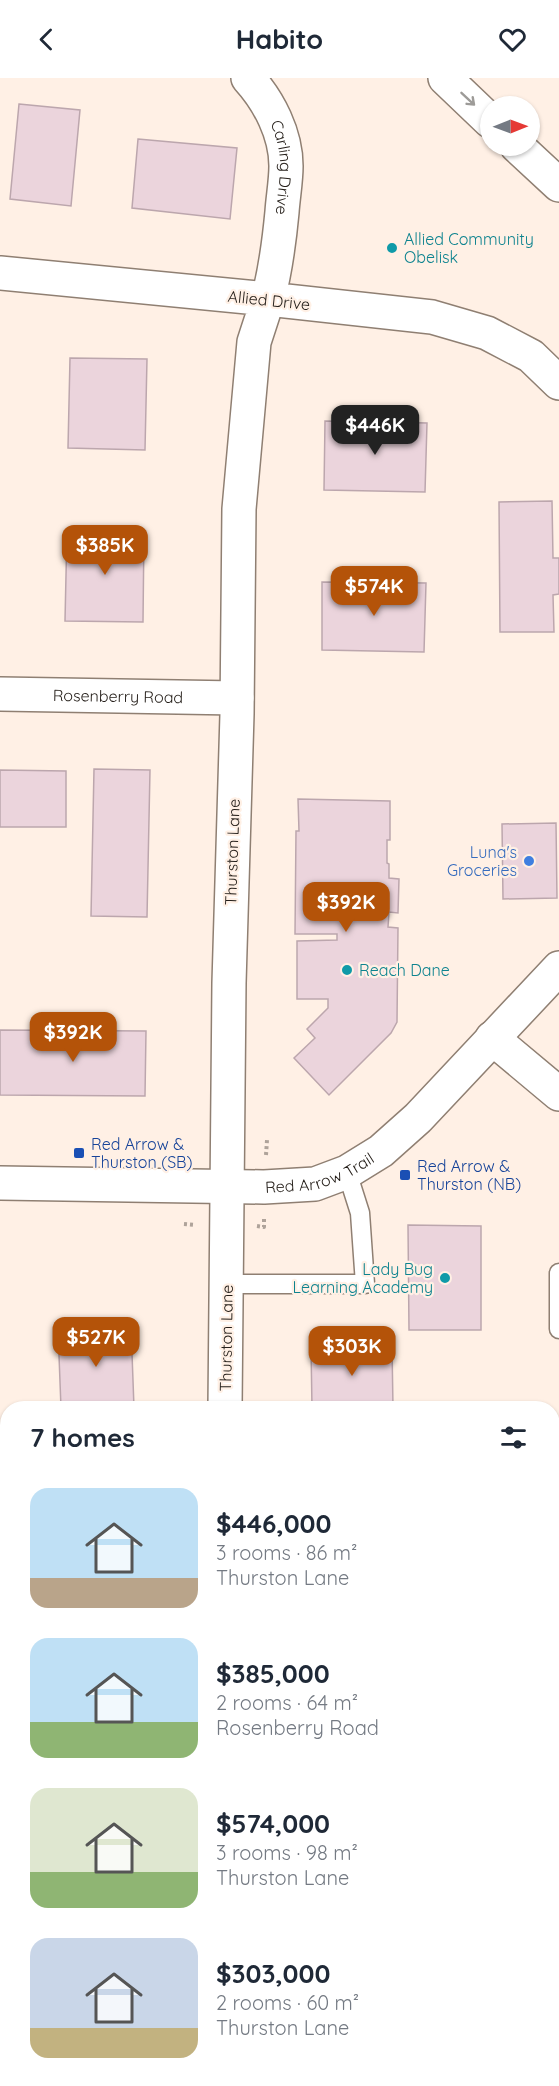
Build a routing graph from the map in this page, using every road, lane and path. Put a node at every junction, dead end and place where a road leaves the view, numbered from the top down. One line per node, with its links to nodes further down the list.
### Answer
1 (248, 78): 7 (main road, Carling Drive)
2 (445, 78): 3 (main road, one-way to 3)
3 (480, 111)
4 (528, 156): 5 (main road)
5 (559, 185)
6 (0, 273): 7 (main road, Allied Drive)
7 (268, 299): 8 (main road, Allied Drive); 10 (main road, Thurston Lane)
8 (559, 383)
9 (0, 694): 10 (main road, Rosenberry Road)
10 (237, 698): 16 (main road, Thurston Lane)
11 (559, 968): 12 (main road, Red Arrow Trail)
12 (492, 1038): 13 (main road); 14 (main road, Red Arrow Trail)
13 (559, 1094)
14 (347, 1172): 16 (main road, Red Arrow Trail); 18 (lane)
15 (0, 1183): 16 (main road, Red Arrow Trail)
16 (228, 1186): 18 (main road, Thurston Lane)
17 (559, 1273): 19 (lane)
18 (227, 1284): 20 (main road, Thurston Lane)
19 (559, 1329)
20 (225, 1401)

